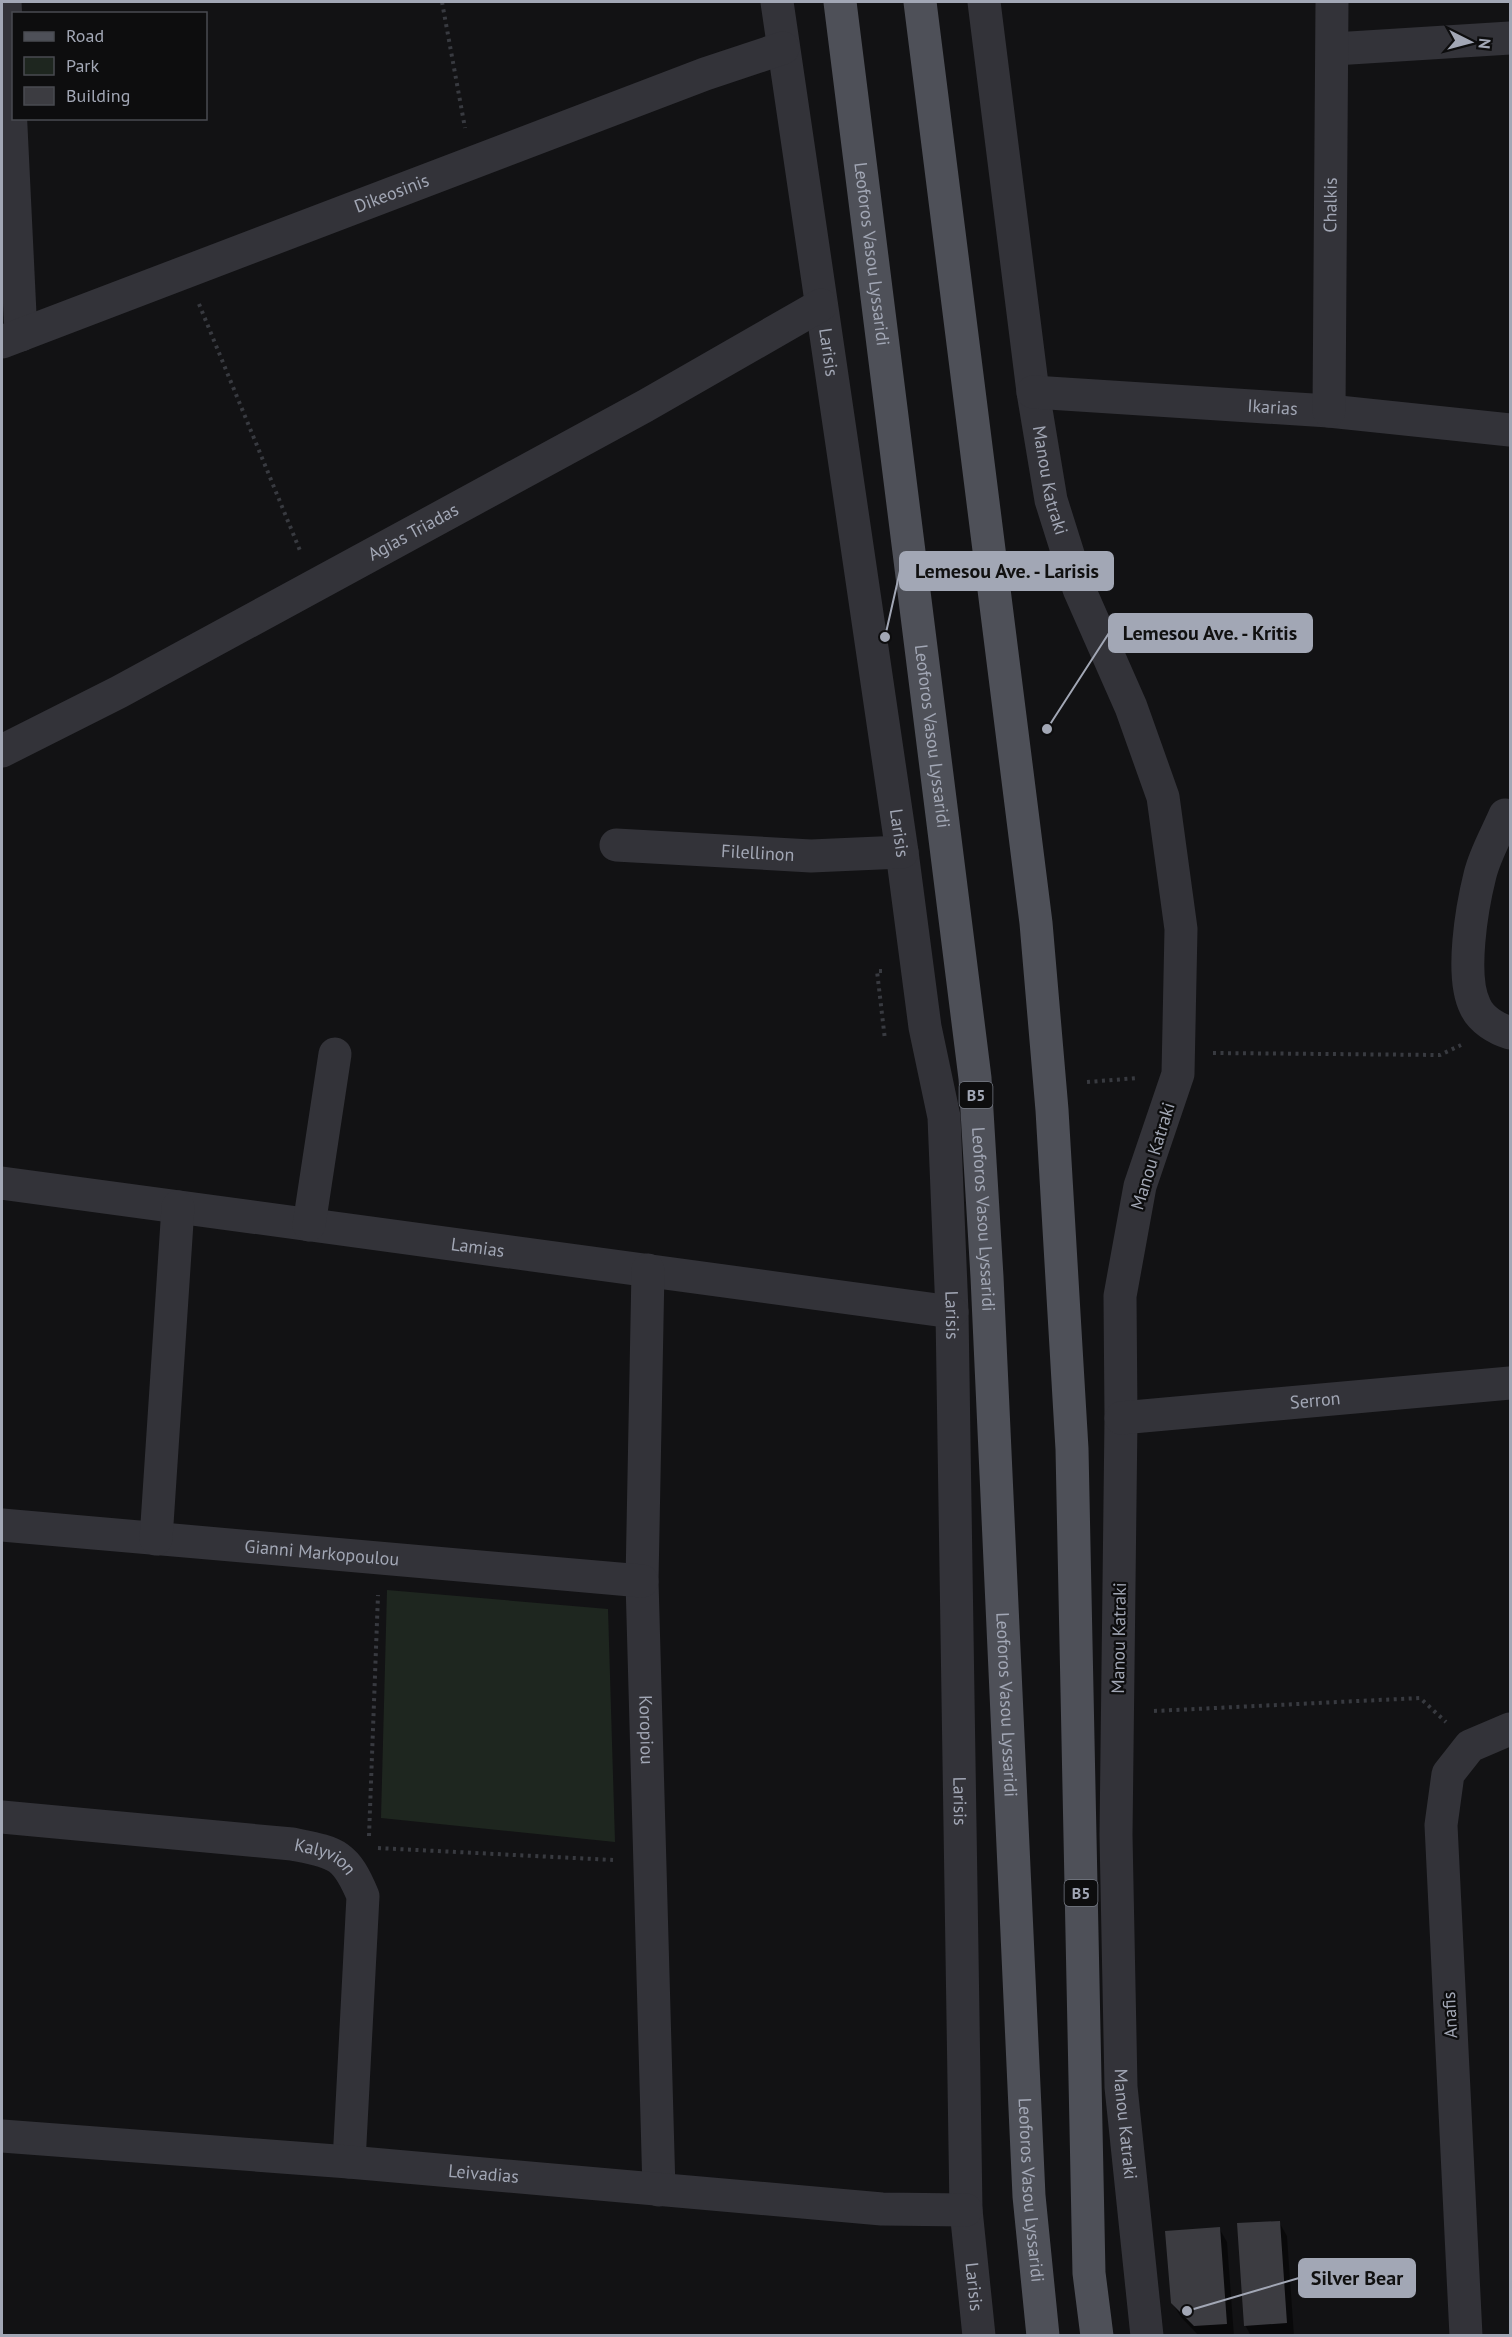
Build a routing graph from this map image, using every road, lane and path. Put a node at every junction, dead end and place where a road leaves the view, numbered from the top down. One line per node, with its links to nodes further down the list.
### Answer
1 (5, 2): 14 (street)
2 (442, 2): 11 (path)
3 (777, 2): 9 (street, Larisis)
4 (840, 2): 50 (main road, Leoforos Vasou Lyssaridi / B5)
5 (920, 2): 51 (main road, B5)
6 (984, 2): 15 (street, Manou Katraki)
7 (1332, 2): 10 (street, Chalkis)
8 (1510, 38): 10 (street)
9 (783, 48): 11 (street, Dikeosinis); 13 (street, Larisis)
10 (1334, 49): 16 (street, Chalkis)
11 (471, 165): 12 (street, Dikeosinis)
12 (186, 273): 14 (street, Dikeosinis); 18 (path)
13 (821, 305): 18 (street, Agias Triadas); 22 (street, Larisis)
14 (11, 339)
15 (1033, 392): 16 (street, Ikarias); 27 (street, Manou Katraki)
16 (1329, 411): 17 (street, Ikarias)
17 (1510, 430)
18 (314, 585): 19 (street, Agias Triadas)
19 (2, 751)
20 (1505, 815): 24 (street)
21 (616, 845): 22 (street, Filellinon)
22 (902, 852): 33 (street, Larisis)
23 (877, 971): 25 (path)
24 (1503, 1031): 27 (path)
25 (885, 1040)
26 (335, 1054): 31 (street)
27 (1178, 1063): 28 (path); 35 (street, Manou Katraki)
28 (1087, 1083)
29 (2, 1183): 30 (street, Lamias)
30 (178, 1208): 31 (street, Lamias); 37 (street)
31 (309, 1225): 32 (street, Lamias)
32 (648, 1270): 33 (street, Lamias); 39 (street, Koropiou)
33 (952, 1312): 48 (street, Larisis)
34 (1510, 1383): 35 (street, Serron)
35 (1121, 1418): 40 (street, Manou Katraki)
36 (2, 1526): 37 (street, Gianni Markopoulou)
37 (156, 1539): 38 (street, Gianni Markopoulou)
38 (380, 1558): 39 (street, Gianni Markopoulou); 44 (path)
39 (642, 1581): 44 (street, Koropiou)
40 (1118, 1713): 42 (path); 52 (street, Manou Katraki)
41 (1510, 1729): 42 (street, Anafis)
42 (1470, 1746): 53 (street, Anafis)
43 (2, 1817): 46 (street, Kalyvion)
44 (650, 1862): 47 (street, Koropiou)
45 (2, 2136): 46 (street, Leivadias)
46 (349, 2162): 47 (street, Leivadias)
47 (659, 2190): 48 (street, Leivadias)
48 (966, 2210): 49 (street, Larisis)
49 (978, 2336)
50 (1043, 2336)
51 (1097, 2336)
52 (1147, 2336)
53 (1466, 2336)

